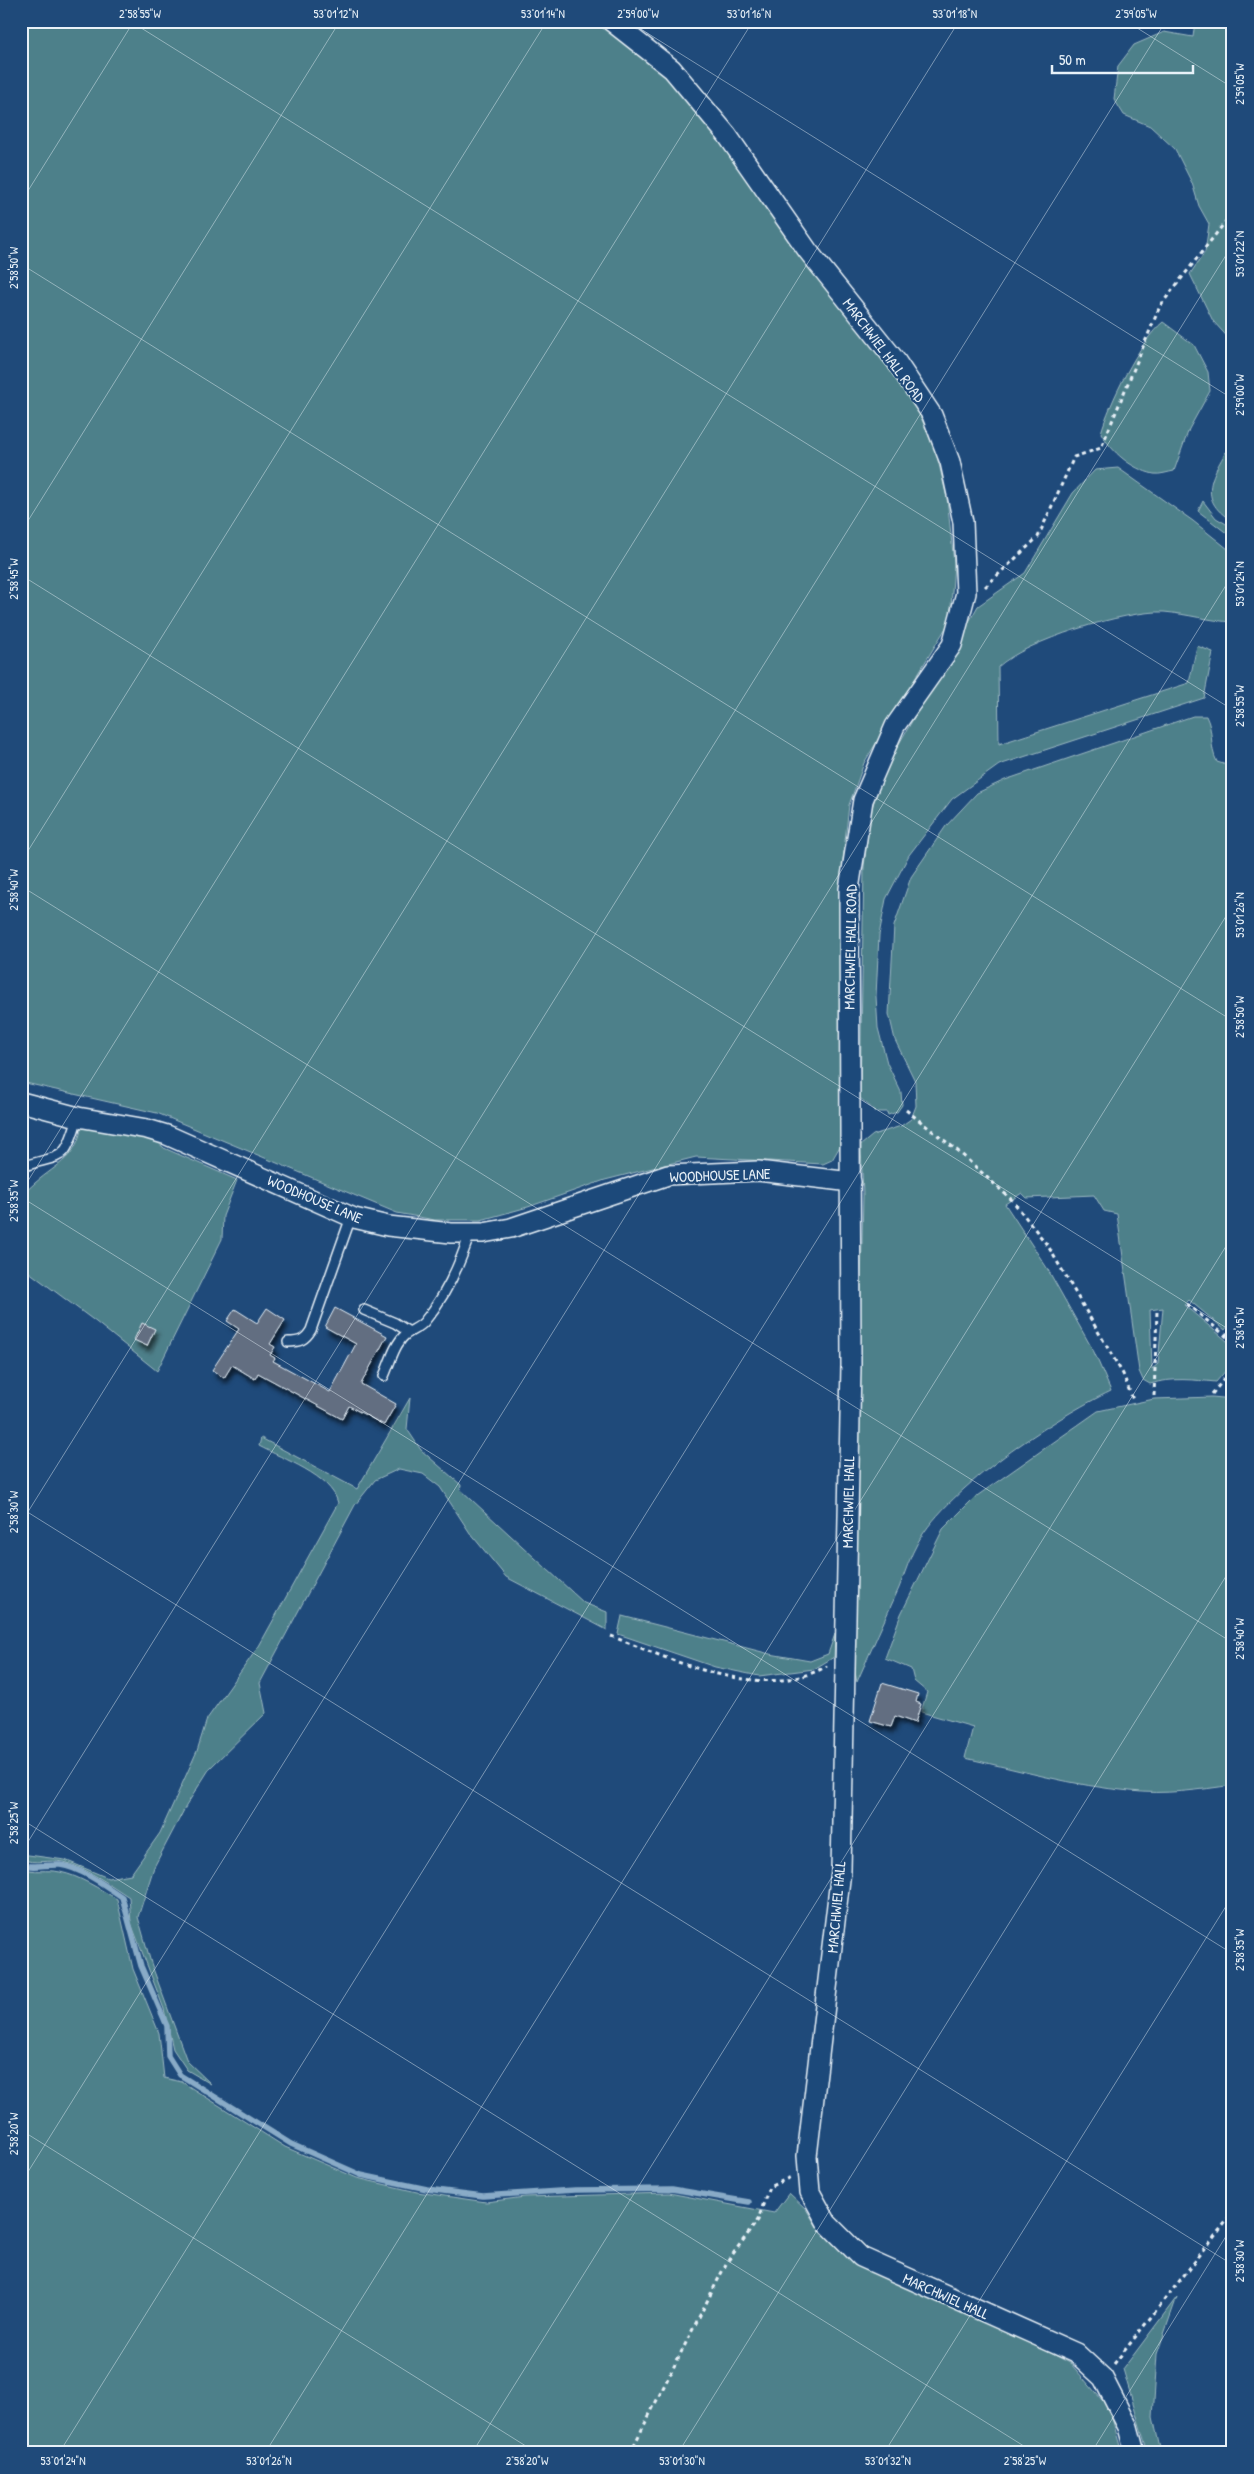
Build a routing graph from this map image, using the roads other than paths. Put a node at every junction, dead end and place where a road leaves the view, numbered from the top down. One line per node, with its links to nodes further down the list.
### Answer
1 (611, 21): 5 (street, MARCHWIEL HALL ROAD)
2 (21, 1102): 3 (street, WOODHOUSE LANE)
3 (78, 1117): 4 (lane); 6 (street, WOODHOUSE LANE)
4 (21, 1167)
5 (850, 1182): 7 (street, WOODHOUSE LANE); 12 (street, MARCHWIEL HALL)
6 (351, 1217): 7 (street, WOODHOUSE LANE); 10 (lane)
7 (470, 1233): 9 (lane)
8 (364, 1310): 9 (lane)
9 (409, 1332): 11 (lane)
10 (288, 1342)
11 (384, 1376)
12 (1135, 2453)

